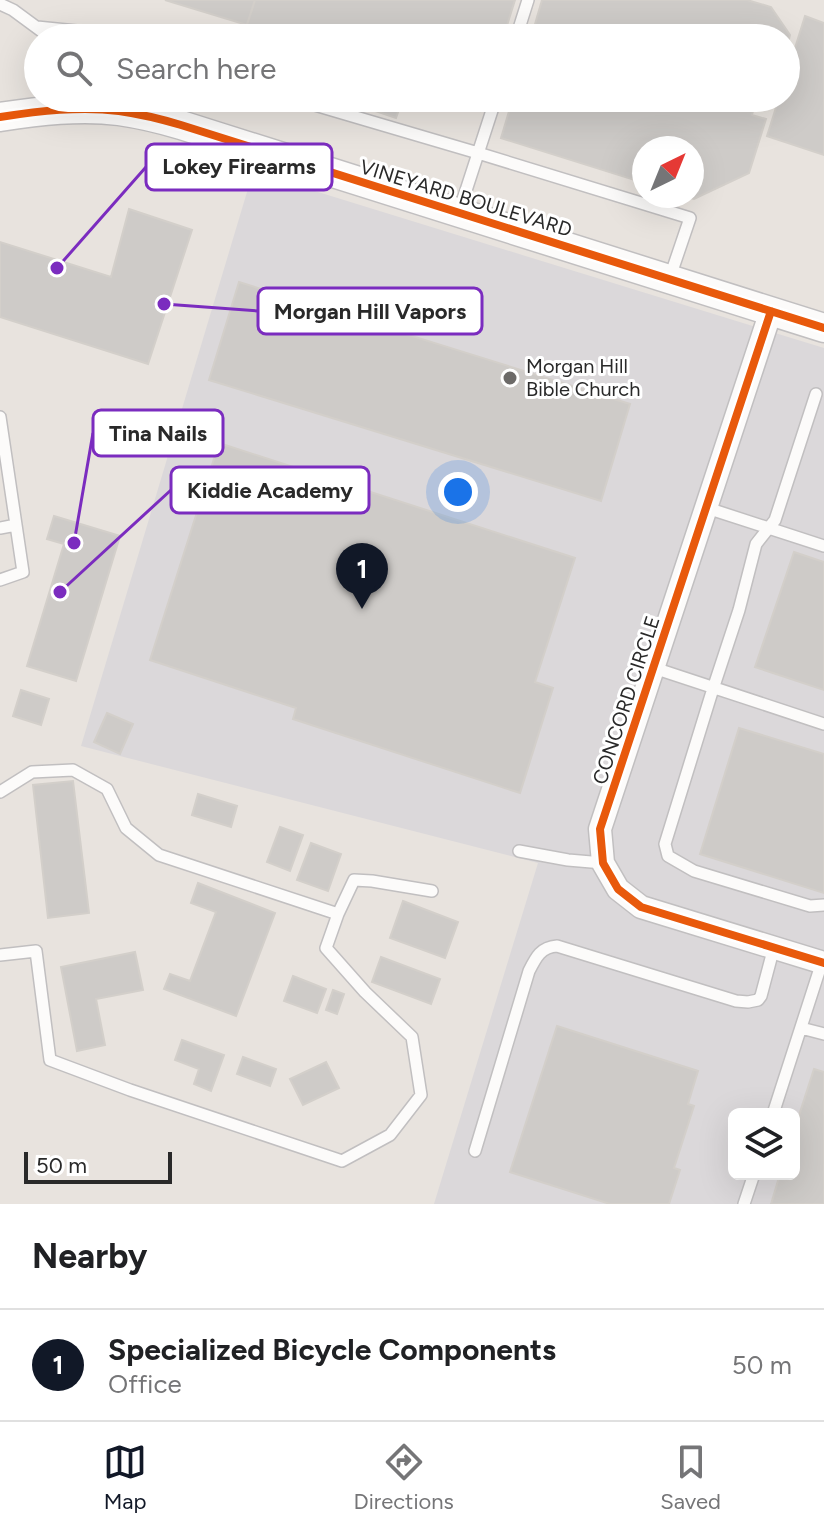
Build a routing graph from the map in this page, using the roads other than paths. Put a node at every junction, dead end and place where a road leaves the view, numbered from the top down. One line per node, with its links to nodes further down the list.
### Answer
1 (528, 0): 4 (lane)
2 (0, 4): 3 (lane)
3 (33, 24)
4 (520, 24)
5 (24, 111): 9 (street, VINEYARD BOULEVARD)
6 (125, 112): 11 (street, VINEYARD BOULEVARD)
7 (339, 112): 10 (lane)
8 (491, 112): 10 (lane)
9 (0, 117)
10 (478, 153): 11 (lane); 12 (lane)
11 (459, 213): 12 (street, VINEYARD BOULEVARD)
12 (669, 279): 13 (street, VINEYARD BOULEVARD)
13 (771, 311): 14 (street, VINEYARD BOULEVARD); 17 (street, CONCORD CIRCLE)
14 (824, 328)
15 (816, 394): 20 (lane)
16 (0, 417): 18 (lane)
17 (707, 508): 20 (lane); 23 (street, CONCORD CIRCLE)
18 (16, 525): 19 (lane); 22 (lane)
19 (0, 528)
20 (767, 529): 21 (lane); 24 (lane)
21 (824, 546)
22 (0, 580)
23 (654, 668): 24 (lane); 28 (street, CONCORD CIRCLE)
24 (713, 689): 25 (lane); 30 (lane)
25 (824, 724)
26 (0, 792): 31 (lane)
27 (519, 851): 28 (lane)
28 (603, 863): 32 (street)
29 (432, 891): 31 (lane)
30 (824, 905)
31 (338, 914): 33 (lane)
32 (774, 947): 34 (street); 38 (lane)
33 (0, 955)
34 (823, 962): 35 (lane)
35 (801, 1028): 36 (lane); 37 (lane)
36 (824, 1034)
37 (775, 1108)
38 (475, 1151)
39 (752, 1180): 40 (lane)
40 (744, 1204)

